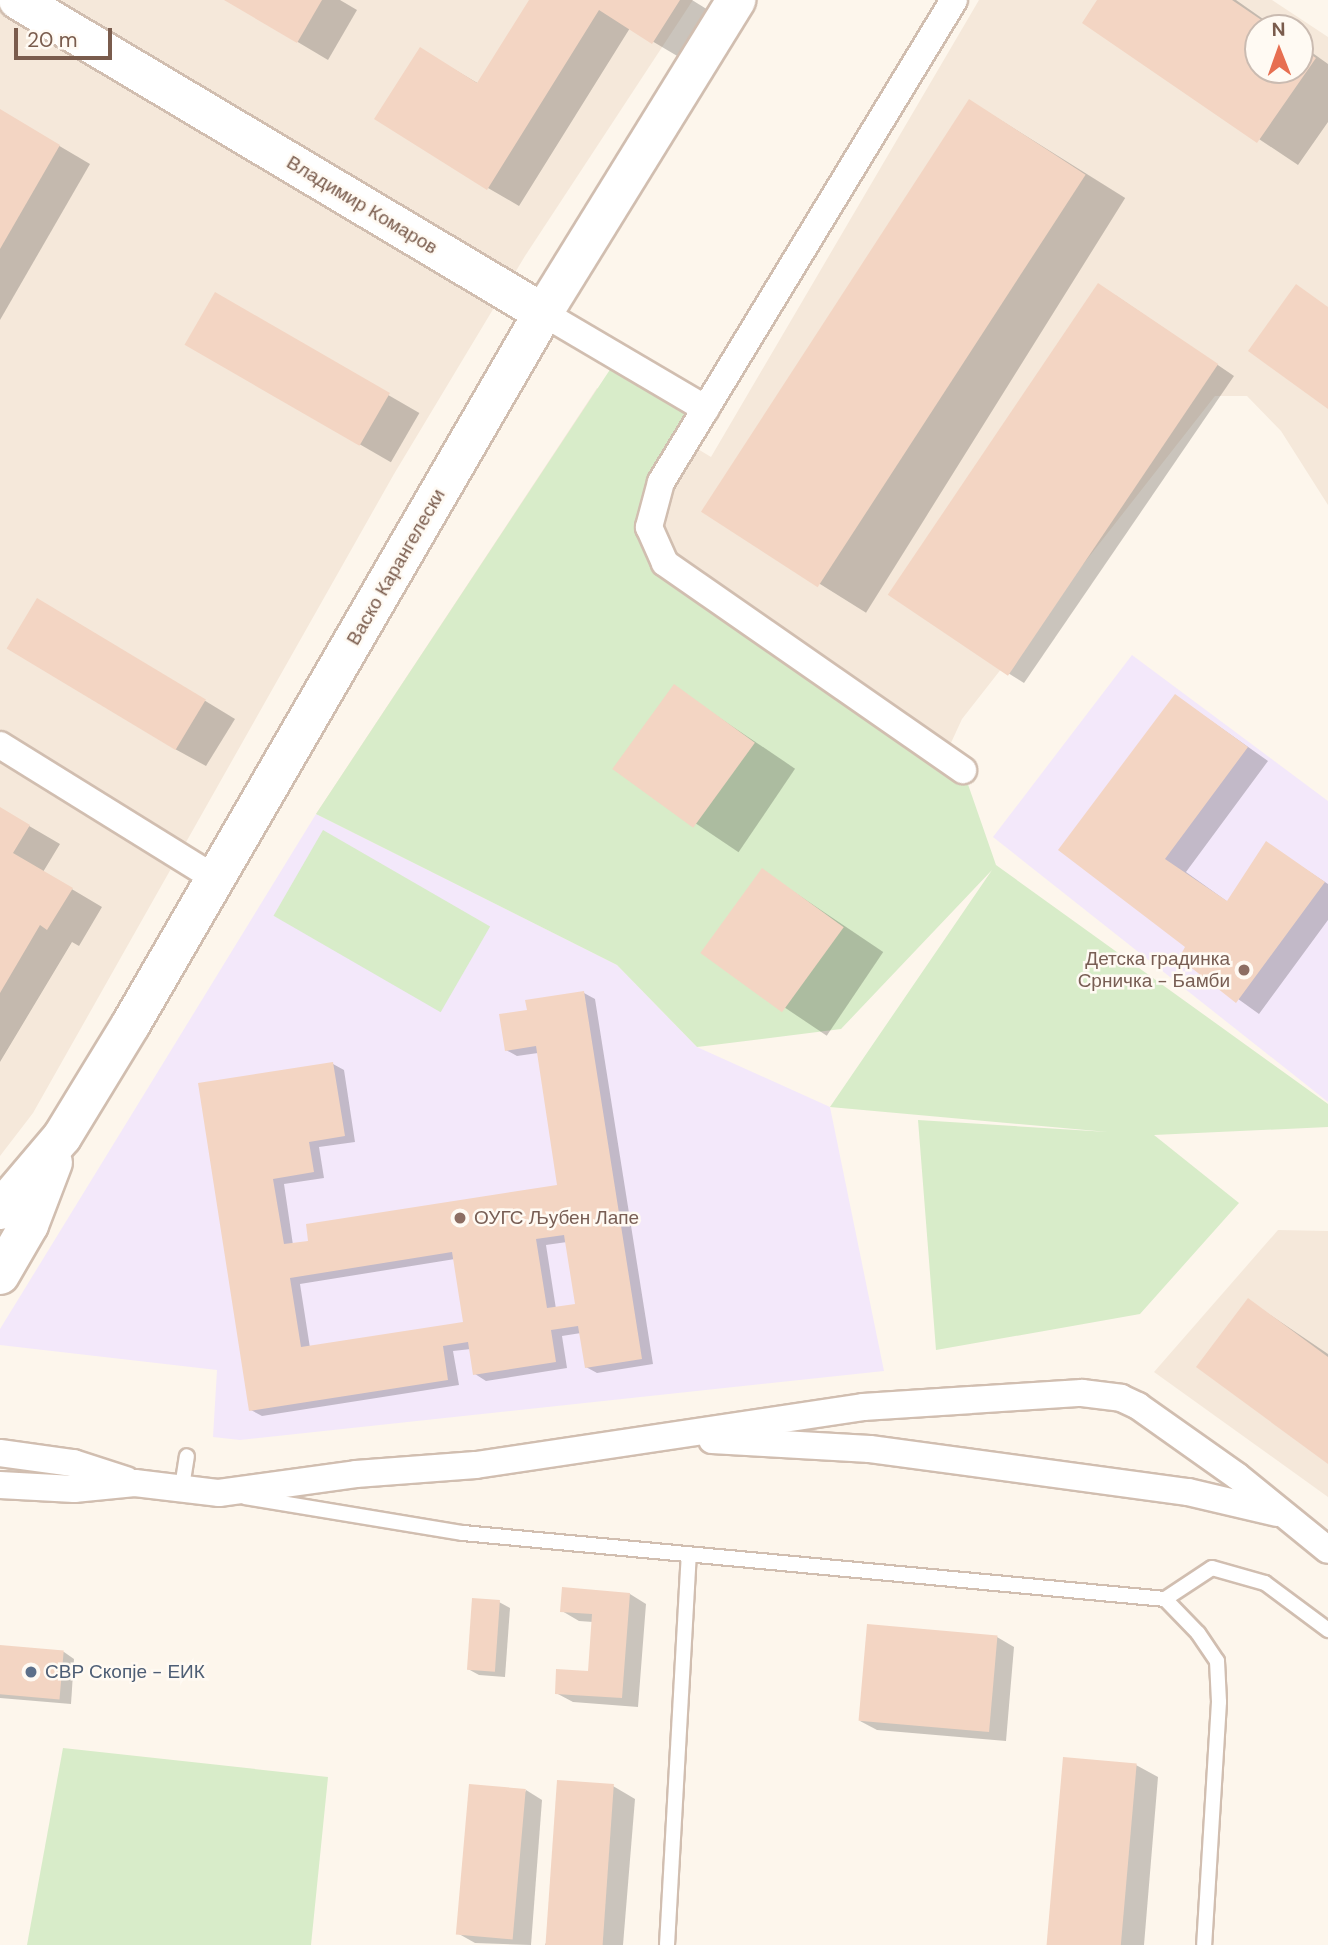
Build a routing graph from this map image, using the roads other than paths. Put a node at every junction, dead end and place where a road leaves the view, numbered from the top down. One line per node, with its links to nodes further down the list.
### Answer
1 (3, 0): 5 (street)
2 (18, 0): 6 (street, Владимир Комаров)
3 (736, 0): 6 (street, Васко Карангелески)
4 (954, 0): 7 (street)
5 (0, 5)
6 (543, 313): 7 (street, Владимир Комаров); 10 (street, Васко Карангелески)
7 (706, 409): 9 (street)
8 (0, 746): 10 (street)
9 (963, 770)
10 (216, 879): 11 (street, Васко Карангелески)
11 (62, 1137): 12 (street, Васко Карангелески); 13 (street, Васко Карангелески)
12 (0, 1210)
13 (0, 1275)
14 (655, 1436): 20 (street); 21 (street); 21 (street)
15 (0, 1453): 17 (street)
16 (187, 1456): 19 (lane)
17 (135, 1483): 18 (street); 19 (street)
18 (0, 1485)
19 (182, 1488): 20 (street)
20 (219, 1493): 23 (lane)
21 (1282, 1514): 22 (street)
22 (1328, 1550)
23 (689, 1557): 24 (lane); 26 (lane)
24 (1165, 1599): 25 (lane); 27 (lane)
25 (1328, 1630)
26 (667, 1945)
27 (1204, 1945)

